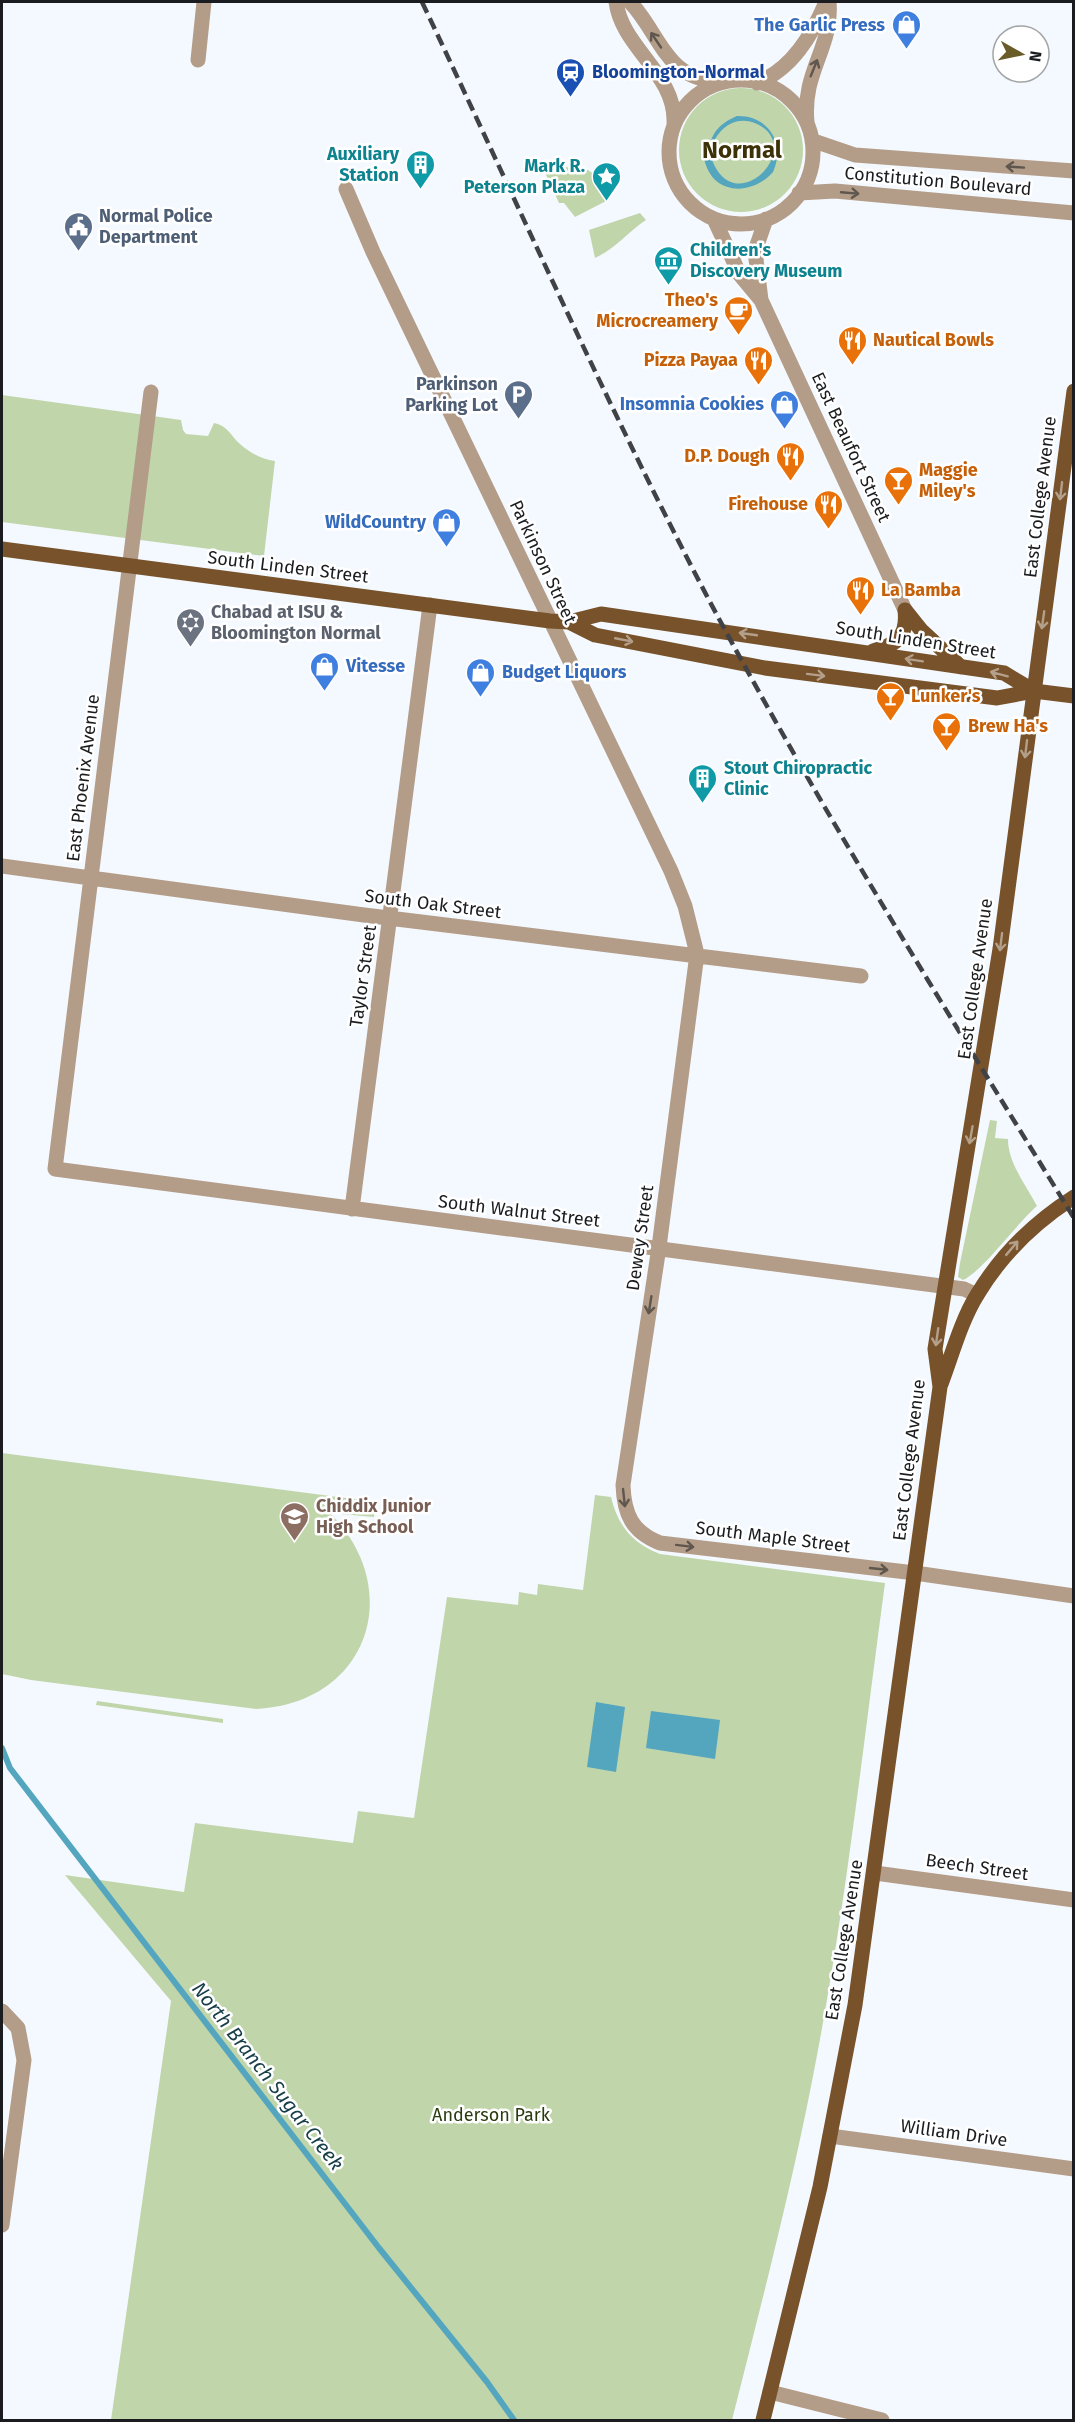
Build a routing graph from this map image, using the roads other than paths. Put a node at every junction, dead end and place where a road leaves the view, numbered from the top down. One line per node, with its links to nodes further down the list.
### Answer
1 (204, 2): 5 (street)
2 (616, 2): 9 (street)
3 (630, 2): 6 (street, one-way to 3)
4 (827, 2): 7 (street); 8 (street, one-way to 4)
5 (198, 60)
6 (719, 81): 7 (street); 9 (street)
7 (757, 83): 8 (street)
8 (807, 124): 10 (street)
9 (674, 125): 15 (street)
10 (814, 141): 11 (street, Constitution Boulevard, one-way to 10); 13 (street)
11 (1074, 171)
12 (346, 189): 24 (street, Parkinson Street)
13 (799, 193): 14 (street, Constitution Boulevard, one-way to 14); 16 (street)
14 (1074, 213)
15 (714, 219): 16 (street); 17 (street, East Beaufort Street)
16 (766, 219): 17 (street, East Beaufort Street)
17 (761, 300): 23 (street, East Beaufort Street)
18 (1074, 391): 28 (main road, East College Avenue, one-way to 28)
19 (151, 392): 21 (street, East Phoenix Avenue)
20 (2, 549): 21 (main road, South Linden Street)
21 (128, 566): 22 (main road, South Linden Street); 31 (street, East Phoenix Avenue)
22 (430, 606): 24 (main road, South Linden Street); 32 (street, Taylor Street)
23 (905, 610): 26 (main road); 27 (main road)
24 (550, 621): 25 (main road, South Linden Street); 33 (street, Parkinson Street)
25 (569, 622): 26 (main road, South Linden Street, one-way to 25); 28 (main road, South Linden Street, one-way to 28)
26 (868, 653): 27 (main road, South Linden Street, one-way to 26)
27 (961, 667): 28 (main road, South Linden Street, one-way to 27)
28 (1034, 691): 29 (main road); 39 (main road, East College Avenue, one-way to 39)
29 (1074, 696)
30 (2, 866): 31 (street, South Oak Street)
31 (91, 877): 32 (street, South Oak Street); 35 (street, East Phoenix Avenue)
32 (390, 918): 33 (street, South Oak Street); 37 (street, Taylor Street)
33 (697, 954): 34 (street, South Oak Street); 38 (street, Dewey Street)
34 (861, 976)
35 (55, 1169): 37 (street, South Walnut Street)
36 (1074, 1197): 40 (main road, one-way to 36)
37 (352, 1209): 38 (street, South Walnut Street)
38 (659, 1247): 39 (street, South Walnut Street); 42 (street, Dewey Street, one-way to 42)
39 (944, 1287): 40 (street, South Walnut Street); 41 (main road, East College Avenue, one-way to 41)
40 (977, 1295): 41 (main road)
41 (940, 1387): 43 (main road, East College Avenue)
42 (633, 1526): 43 (street, South Maple Street, one-way to 43)
43 (915, 1573): 44 (street, South Maple Street); 45 (main road, East College Avenue)
44 (1074, 1596)
45 (875, 1873): 46 (street, Beech Street); 48 (main road, East College Avenue)
46 (1074, 1900)
47 (7, 2016): 50 (street)
48 (830, 2136): 49 (street, William Drive); 51 (main road, East College Avenue)
49 (1074, 2169)
50 (2, 2225)
51 (770, 2392): 52 (main road, East College Avenue); 53 (street)
52 (763, 2421)
53 (882, 2421)

